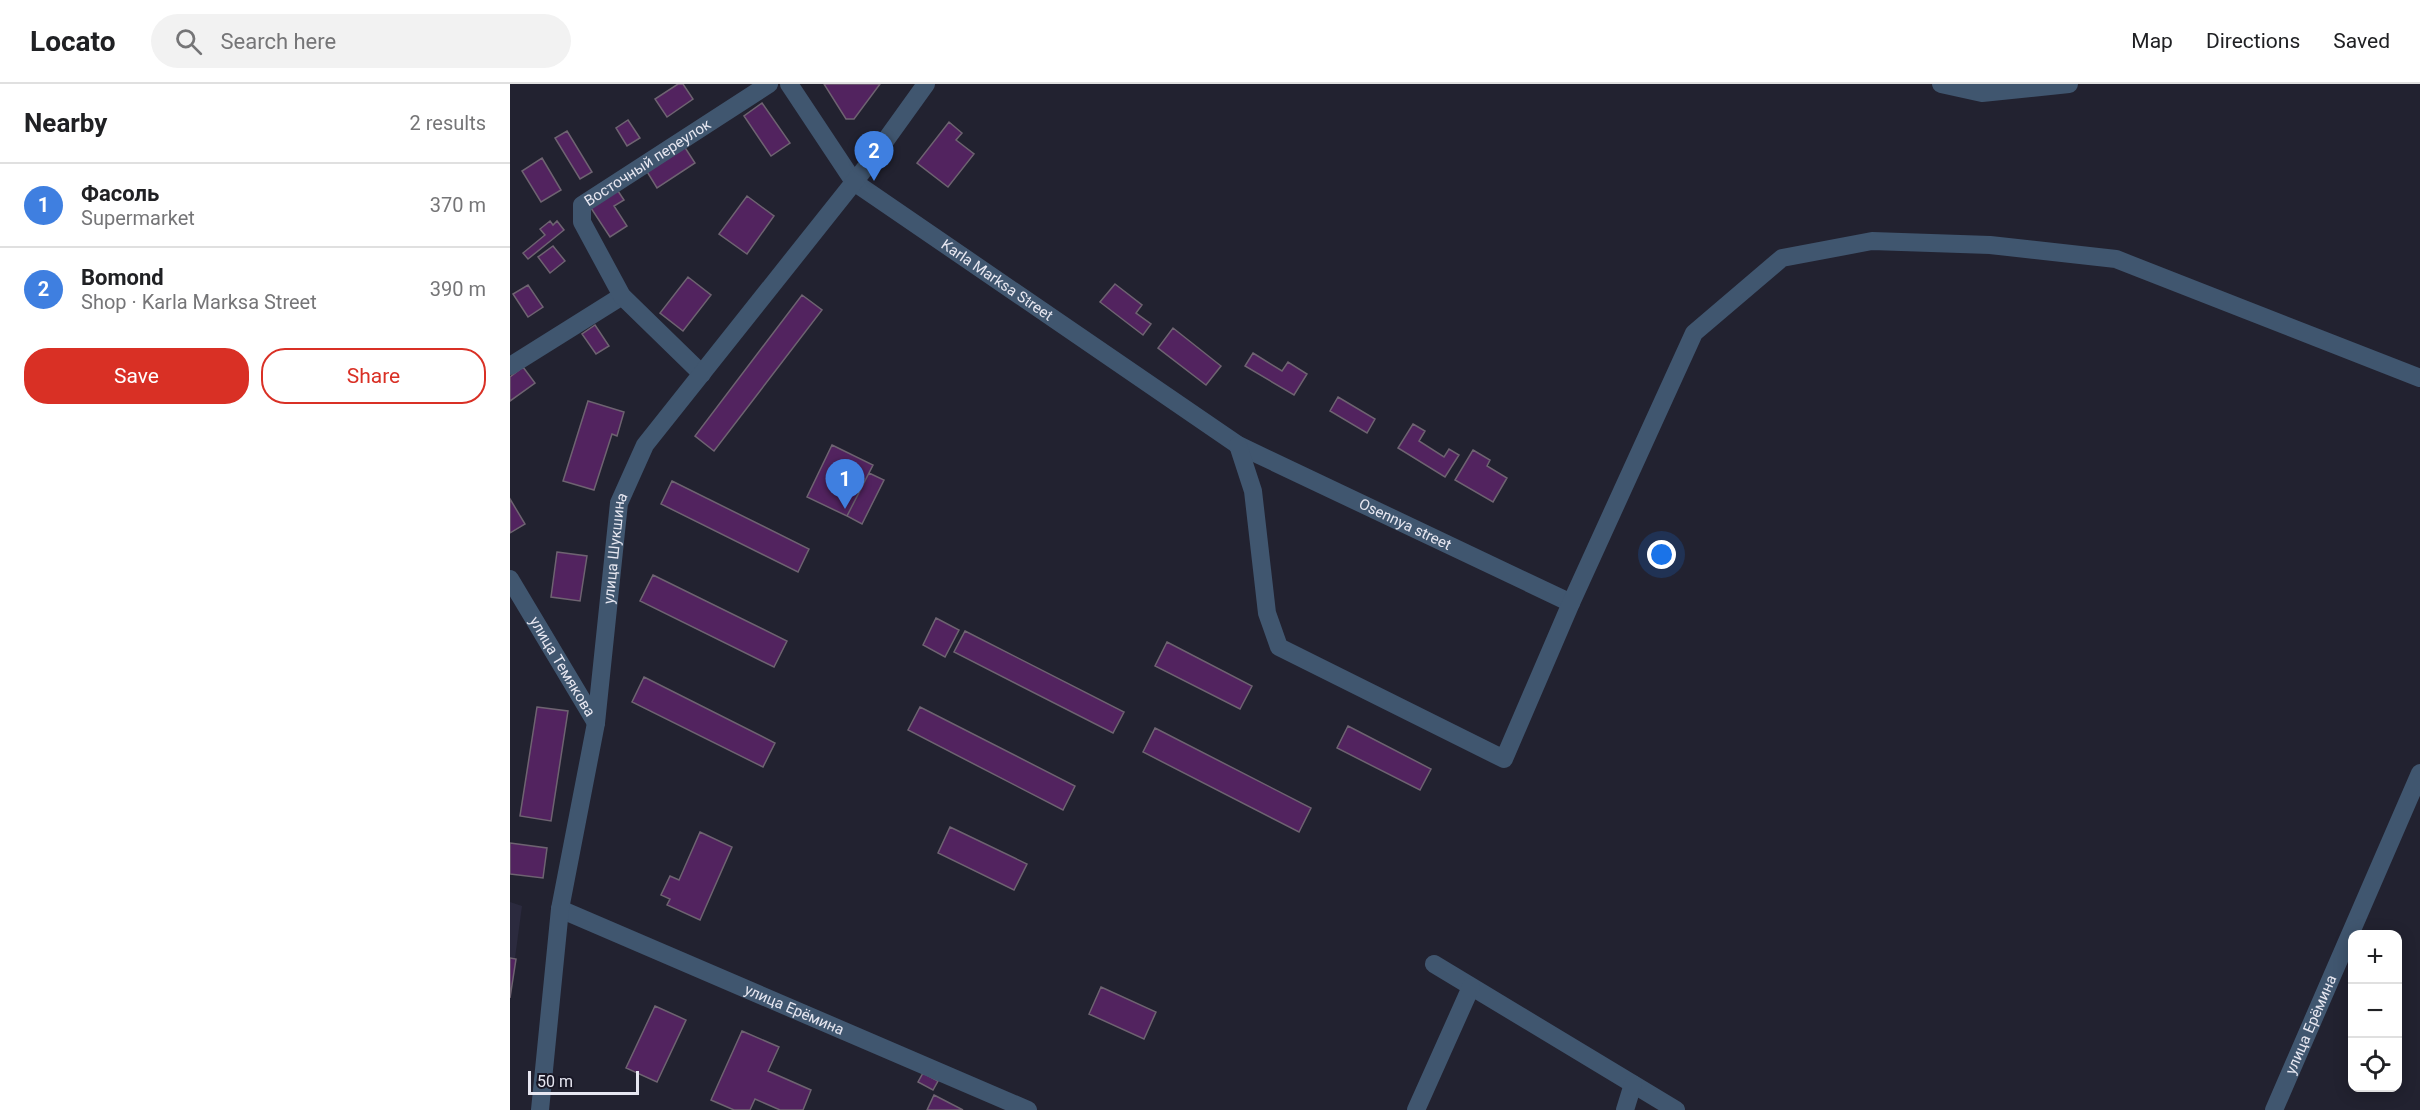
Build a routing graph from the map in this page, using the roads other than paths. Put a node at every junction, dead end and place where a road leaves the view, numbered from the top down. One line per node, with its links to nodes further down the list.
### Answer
1 (770, 84): 7 (street, Восточный переулок)
2 (789, 84): 6 (street, Karla Marksa Street)
3 (926, 84): 6 (street, улица Шукшина)
4 (1941, 84): 5 (street)
5 (2069, 84)
6 (854, 182): 9 (street, улица Шукшина); 11 (street, Karla Marksa Street)
7 (622, 296): 8 (street); 9 (street, Восточный переулок)
8 (510, 366)
9 (702, 374): 14 (street, улица Шукшина)
10 (2420, 378): 13 (street)
11 (1238, 445): 13 (street, Osennya street); 13 (street)
12 (510, 579): 14 (street, улица Темякова)
13 (1571, 603)
14 (596, 723): 16 (street, улица Шукшина)
15 (2420, 773): 25 (street, улица Ерёмина)
16 (560, 909): 20 (street, улица Шукшина); 21 (street, улица Ерёмина)
17 (1434, 964): 18 (street)
18 (1471, 987): 19 (street); 22 (street)
19 (1633, 1084): 23 (street); 24 (street)
20 (540, 1110)
21 (1028, 1110)
22 (1416, 1110)
23 (1625, 1110)
24 (1676, 1110)
25 (2274, 1110)

